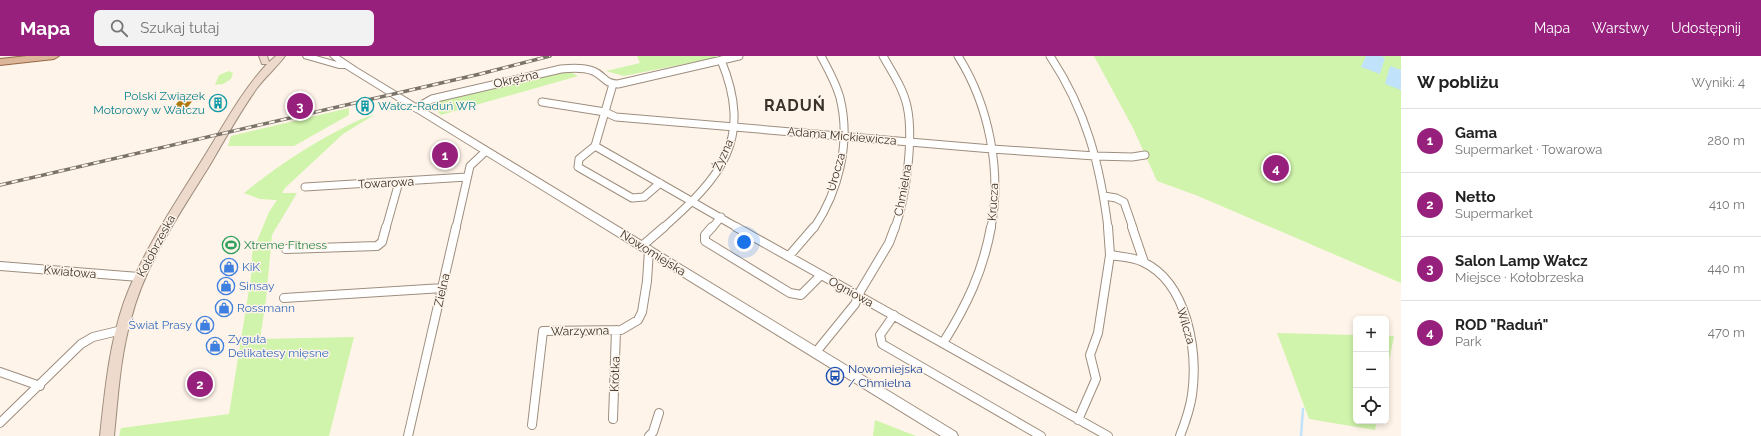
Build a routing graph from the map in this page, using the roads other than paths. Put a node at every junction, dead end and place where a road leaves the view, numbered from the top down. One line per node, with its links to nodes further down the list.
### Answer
1 (54, 56): 12 (main road)
2 (281, 56): 14 (main road, Kołobrzeska)
3 (307, 56): 13 (street, Nowomiejska)
4 (334, 56): 13 (street, Nowomiejska)
5 (740, 56): 11 (street)
6 (821, 56): 20 (street, Urocza)
7 (883, 56): 21 (street, Chmielna)
8 (958, 56): 23 (street, Krucza)
9 (1050, 56): 25 (street)
10 (265, 58): 14 (main road, Kołobrzeska)
11 (721, 60): 15 (street); 19 (street, Żyzna)
12 (0, 62)
13 (354, 70): 17 (street, Nowomiejska)
14 (260, 78): 41 (main road, Kołobrzeska)
15 (614, 84): 17 (street, Okrężna); 18 (street)
16 (542, 102): 18 (street, Adama Mickiewicza)
17 (416, 108): 24 (street, Nowomiejska)
18 (605, 112): 19 (street, Adama Mickiewicza); 22 (street)
19 (735, 127): 20 (street, Adama Mickiewicza); 32 (street, Żyzna)
20 (845, 137): 21 (street, Adama Mickiewicza); 37 (street, Urocza)
21 (909, 142): 23 (street, Adama Mickiewicza); 43 (street, Chmielna)
22 (595, 146): 29 (street, Ogniowa); 29 (street)
23 (992, 149): 25 (street, Adama Mickiewicza); 48 (street, Krucza)
24 (486, 151): 27 (street, Zielna); 35 (street, Nowomiejska)
25 (1096, 156): 26 (street, Adama Mickiewicza); 31 (street)
26 (1145, 156)
27 (467, 177): 28 (street, Towarowa); 42 (street, Zielna)
28 (399, 182): 30 (street, Towarowa); 34 (street)
29 (660, 183): 32 (street, Ogniowa)
30 (305, 188)
31 (1104, 196): 36 (street); 38 (street)
32 (691, 201): 33 (street, Ogniowa); 35 (street, Żyzna)
33 (721, 217): 37 (street, Ogniowa); 40 (street)
34 (286, 248)
35 (646, 248): 47 (street, Warzywna); 49 (street, Nowomiejska)
36 (1110, 255): 38 (street, Wilcza); 54 (street)
37 (789, 256): 40 (street, Ogniowa)
38 (1144, 262): 63 (street, Wilcza)
39 (0, 266): 41 (street, Kwiatowa)
40 (821, 275): 43 (street, Ogniowa)
41 (139, 277): 46 (main road, Kołobrzeska)
42 (443, 288): 44 (street); 58 (street, Zielna)
43 (858, 296): 45 (street, Ogniowa); 49 (street, Chmielna)
44 (284, 298)
45 (894, 315): 48 (street, Ogniowa); 61 (street)
46 (122, 330): 51 (street); 57 (main road, Kołobrzeska)
47 (616, 330): 53 (street, Krótka); 56 (street, Warzywna)
48 (943, 343): 54 (street, Ogniowa)
49 (816, 352): 60 (street, Nowomiejska)
50 (0, 372): 51 (street)
51 (40, 386): 55 (street)
52 (659, 413): 59 (street)
53 (613, 419)
54 (1078, 420): 62 (street, Ogniowa)
55 (0, 423)
56 (532, 425)
57 (107, 436)
58 (408, 436)
59 (649, 436)
60 (952, 436)
61 (1040, 436)
62 (1108, 436)
63 (1180, 436)

